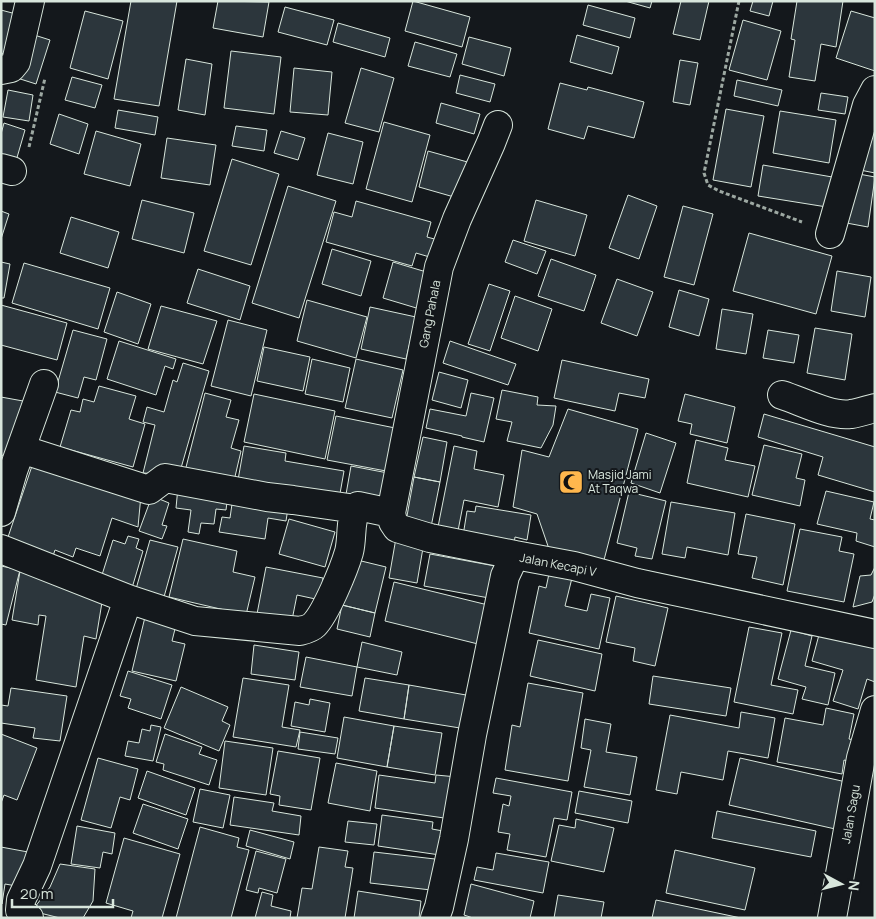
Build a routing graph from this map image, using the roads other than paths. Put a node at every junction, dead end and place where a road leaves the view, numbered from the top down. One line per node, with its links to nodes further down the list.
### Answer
1 (30, 1): 2 (street)
2 (1, 70)
3 (875, 90): 5 (street)
4 (498, 125): 12 (street, Gang Pahala)
5 (830, 234)
6 (44, 384): 9 (street)
7 (782, 395): 8 (street)
8 (875, 408)
9 (21, 449): 10 (street); 11 (street)
10 (356, 509): 12 (street); 15 (street)
11 (1, 512)
12 (391, 513): 14 (street)
13 (1, 549): 15 (street)
14 (515, 555): 16 (street, Jalan Kecapi V); 19 (street, Jalan Kecapi V)
15 (128, 599): 18 (street)
16 (875, 634)
17 (875, 710): 20 (street, Jalan Sagu)
18 (29, 918)
19 (435, 918)
20 (832, 918)

